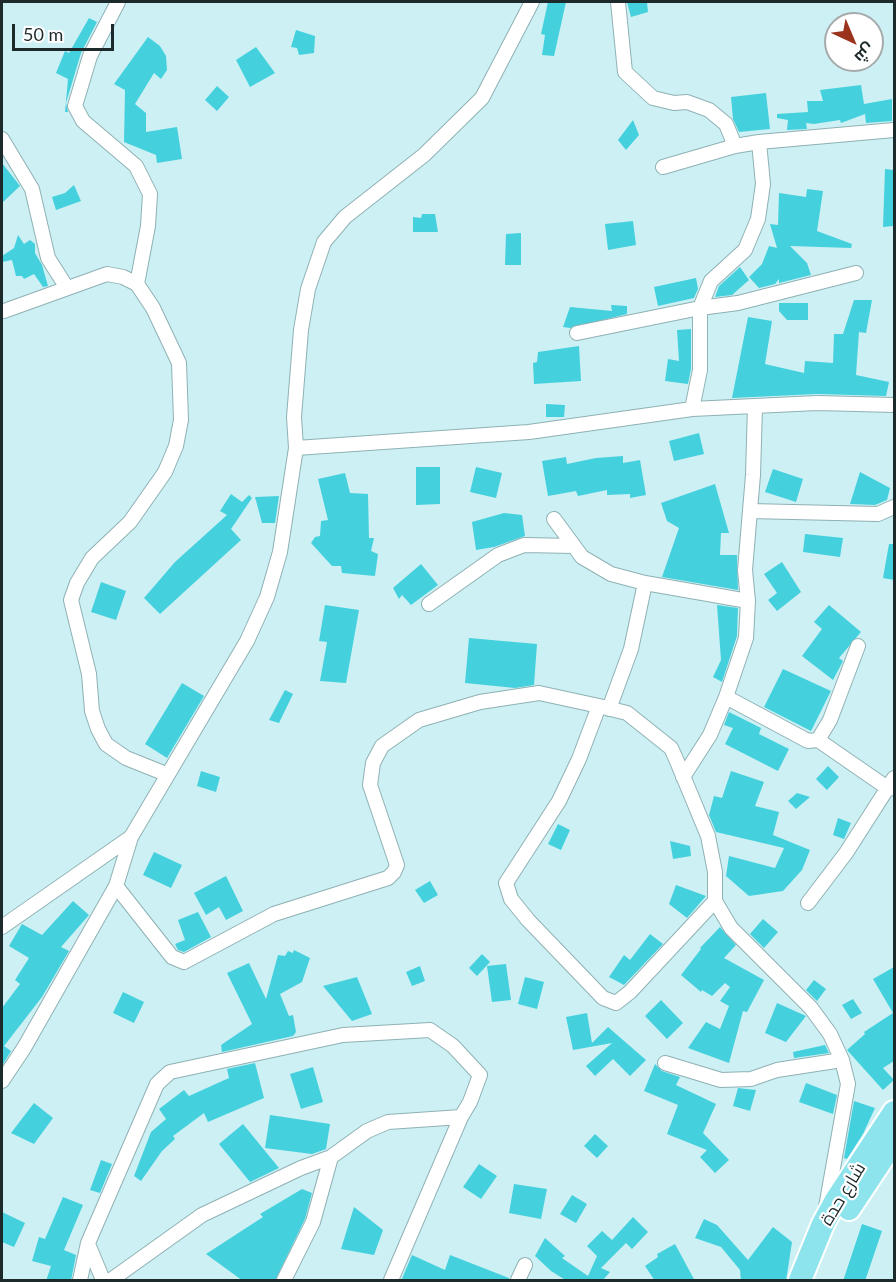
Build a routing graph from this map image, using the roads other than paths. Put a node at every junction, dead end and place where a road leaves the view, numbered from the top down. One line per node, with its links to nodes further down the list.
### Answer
1 (118, 2): 10 (street)
2 (532, 2): 18 (street)
3 (618, 2): 7 (street)
4 (894, 130): 6 (street)
5 (2, 139): 11 (street)
6 (759, 142): 7 (street); 12 (street)
7 (735, 146): 8 (street)
8 (663, 167)
9 (856, 273): 12 (street)
10 (137, 284): 11 (street); 30 (street)
11 (67, 288): 13 (street)
12 (700, 308): 14 (street); 17 (street)
13 (4, 311)
14 (577, 333)
15 (894, 405): 16 (street)
16 (755, 407): 17 (street); 20 (street)
17 (692, 409): 18 (street)
18 (296, 448): 30 (street)
19 (894, 507): 20 (street)
20 (750, 511): 24 (street)
21 (554, 519): 22 (street)
22 (574, 546): 23 (street); 25 (street)
23 (645, 583): 24 (street); 28 (street)
24 (748, 601): 27 (street)
25 (429, 604)
26 (858, 646): 29 (street)
27 (726, 697): 29 (street); 31 (street)
28 (604, 707): 31 (street); 34 (street); 35 (street)
29 (818, 740): 32 (street)
30 (166, 774): 33 (street)
31 (683, 777): 35 (street)
32 (892, 784): 36 (street)
33 (131, 837): 34 (street); 37 (street)
34 (116, 886): 40 (street)
35 (715, 901): 38 (street)
36 (808, 903)
37 (2, 927)
38 (842, 1060): 39 (street); 46 (street)
39 (665, 1063)
40 (2, 1081)
41 (894, 1112): 45 (main road, شارع حدة)
42 (461, 1117): 44 (street); 47 (street); 54 (street)
43 (894, 1141): 45 (main road, شارع حدة)
44 (331, 1157): 52 (street); 53 (street)
45 (843, 1203): 46 (main road, شارع حدة); 56 (main road, شارع حدة)
46 (823, 1224): 49 (main road, شارع حدة)
47 (88, 1243): 50 (street); 51 (street)
48 (525, 1265): 55 (street)
49 (801, 1280)
50 (80, 1281)
51 (103, 1281)
52 (111, 1281)
53 (284, 1281)
54 (391, 1281)
55 (518, 1281)
56 (815, 1281)

